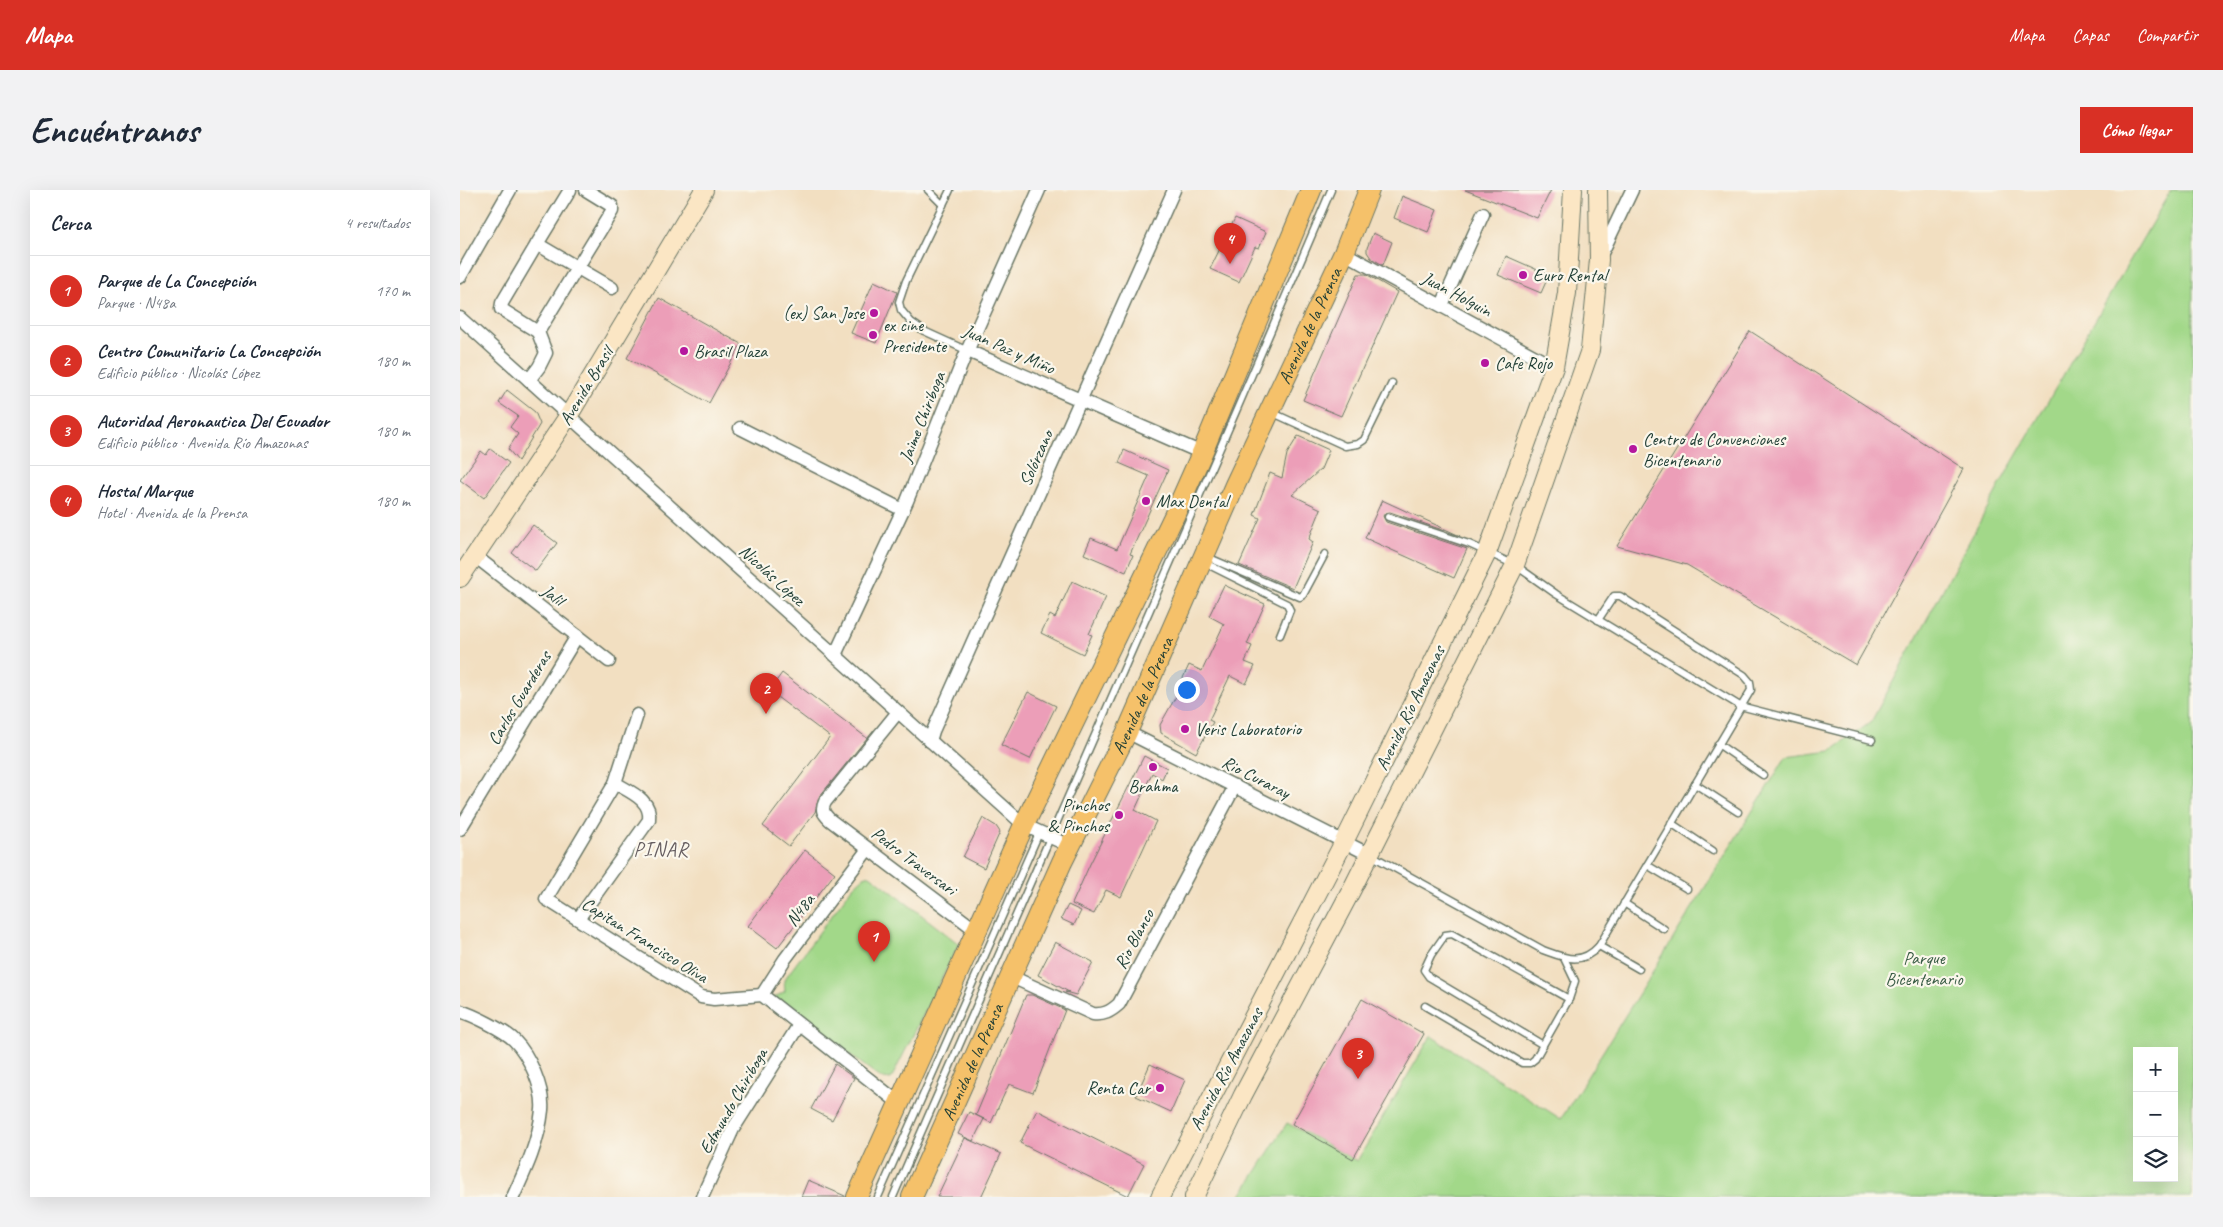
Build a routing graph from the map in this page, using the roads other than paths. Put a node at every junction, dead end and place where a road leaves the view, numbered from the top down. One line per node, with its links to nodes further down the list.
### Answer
1 (510, 190): 21 (street)
2 (570, 190): 17 (street)
3 (586, 190): 20 (street)
4 (704, 190): 32 (main road, Avenida Brasil)
5 (928, 190): 15 (lane)
6 (950, 190): 15 (lane, Juan Paz y Miño)
7 (1039, 190): 26 (street, Jaime Chiriboga)
8 (1174, 190): 30 (street, Solórzano)
9 (1311, 190): 34 (main road)
10 (1331, 190): 62 (lane)
11 (1369, 190): 18 (main road, Avenida de la Prensa)
12 (1573, 190): 27 (main road, Avenida Río Amazonas)
13 (1598, 190): 19 (main road, Avenida Río Amazonas)
14 (1632, 190): 19 (street)
15 (943, 205): 26 (lane, Juan Paz y Miño)
16 (1483, 214): 23 (street)
17 (537, 244): 20 (street); 25 (street)
18 (1344, 253): 23 (street, Juan Holguin); 31 (main road, Avenida de la Prensa)
19 (1599, 260): 41 (main road, Avenida Río Amazonas)
20 (578, 267): 22 (street); 25 (street)
21 (460, 277)
22 (612, 288)
23 (1442, 305): 27 (street, Juan Holguin)
24 (460, 318): 28 (street, Nicolás López)
25 (538, 332): 28 (street)
26 (968, 351): 30 (street, Juan Paz y Miño); 35 (street, Jaime Chiriboga)
27 (1554, 367): 37 (main road, Avenida Río Amazonas)
28 (529, 380): 32 (street, Nicolás López)
29 (1392, 383): 31 (lane)
30 (1081, 400): 34 (street, Juan Paz y Miño); 53 (street, Solórzano)
31 (1270, 411): 40 (main road, Avenida de la Prensa)
32 (569, 416): 39 (main road, Avenida Brasil); 46 (street, Nicolás López)
33 (740, 428): 35 (street)
34 (1202, 453): 62 (main road)
35 (903, 510): 46 (street, Jaime Chiriboga)
36 (1388, 516): 37 (lane)
37 (1487, 553): 41 (lane); 63 (main road, Avenida Río Amazonas)
38 (1325, 554): 40 (lane)
39 (475, 556): 42 (main road, Avenida Brasil); 45 (street, Jalil)
40 (1203, 558): 44 (lane); 51 (main road, Avenida de la Prensa)
41 (1515, 565): 43 (lane); 67 (main road, Avenida Río Amazonas)
42 (460, 578)
43 (1598, 620): 48 (lane); 48 (lane)
44 (1280, 635)
45 (577, 636): 47 (street, Jalil); 61 (street, Carlos Guarderas)
46 (835, 655): 49 (street, Nicolás López)
47 (609, 661)
48 (1740, 706): 52 (lane); 54 (lane)
49 (898, 712): 53 (street, Nicolás López); 65 (street, Pedro Traversari)
50 (637, 715): 56 (street, Capitan Francisco Oliva)
51 (1127, 732): 58 (street, Rio Curaray); 64 (main road, Avenida de la Prensa)
52 (1872, 740)
53 (930, 741): 62 (street, Nicolás López)
54 (1718, 744): 55 (lane); 57 (lane)
55 (1763, 775)
56 (615, 782): 71 (street, Capitan Francisco Oliva); 71 (street)
57 (1694, 784): 59 (lane); 60 (lane)
58 (1235, 786): 63 (street, Rio Curaray); 77 (street, Rio Blanco)
59 (1738, 812)
60 (1671, 823): 66 (lane); 68 (lane)
61 (460, 829)
62 (1037, 832): 64 (street, Nicolás López); 73 (main road); 90 (lane); 91 (lane)
63 (1344, 841): 67 (street, Rio Curaray); 84 (main road, Avenida Río Amazonas)
64 (1070, 846): 77 (main road, Avenida de la Prensa)
65 (868, 849): 73 (street, Pedro Traversari); 78 (street, N48a)
66 (1713, 851)
67 (1370, 855): 75 (lane); 85 (main road, Avenida Río Amazonas)
68 (1647, 865): 69 (lane); 70 (lane)
69 (1687, 889)
70 (1624, 903): 72 (lane); 74 (lane)
71 (578, 919): 78 (street, Capitan Francisco Oliva)
72 (1664, 929)
73 (977, 930): 86 (main road)
74 (1599, 946): 75 (lane); 76 (lane)
75 (1564, 958): 79 (lane)
76 (1639, 970)
77 (1012, 977): 92 (main road, Avenida de la Prensa)
78 (762, 995): 82 (street)
79 (1569, 1000): 83 (lane); 83 (lane)
80 (1426, 1006): 83 (lane)
81 (464, 1012): 87 (street)
82 (799, 1025): 86 (street); 88 (street, Edmundo Chiriboga)
83 (1543, 1045)
84 (1219, 1085): 85 (main road); 93 (main road, Avenida Río Amazonas)
85 (1243, 1095): 94 (main road, Avenida Río Amazonas)
86 (898, 1103): 89 (main road)
87 (513, 1197)
88 (702, 1197)
89 (858, 1197)
90 (878, 1197)
91 (893, 1197)
92 (912, 1197)
93 (1160, 1197)
94 (1194, 1197)

